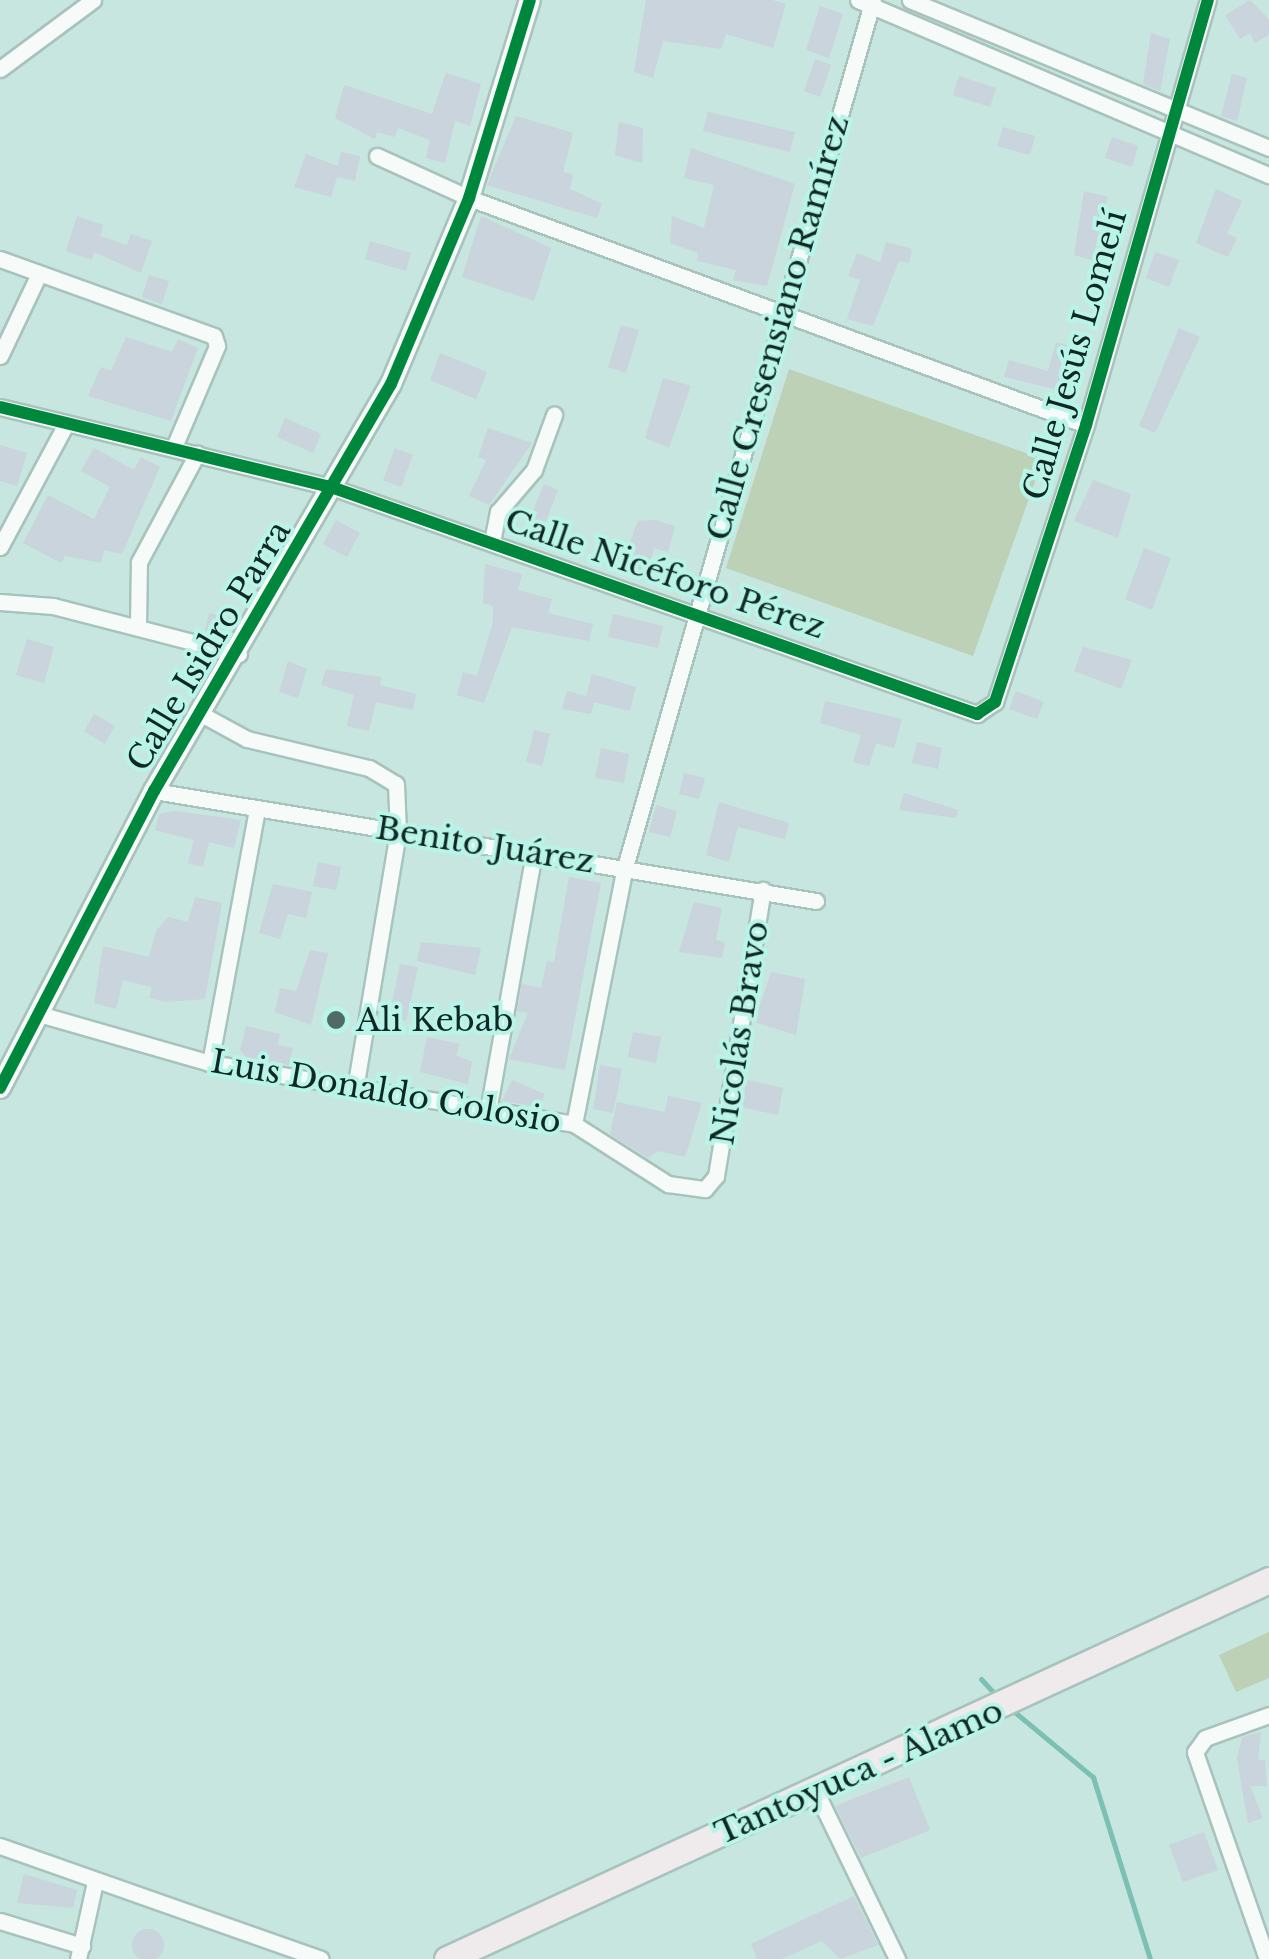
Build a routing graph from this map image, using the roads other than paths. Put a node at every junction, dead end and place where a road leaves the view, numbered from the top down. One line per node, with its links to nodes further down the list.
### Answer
1 (93, 0): 6 (street)
2 (530, 0): 12 (street, Calle Isidro Parra)
3 (910, 0): 7 (street)
4 (1208, 0): 7 (street, Calle Jesús Lomelí)
5 (868, 2): 8 (street); 15 (street, Calle Cresensiano Ramírez)
6 (0, 69)
7 (1175, 108): 8 (street, Calle Jesús Lomelí); 9 (street)
8 (1168, 133): 11 (street); 20 (street, Calle Jesús Lomelí)
9 (1269, 148)
10 (376, 156): 12 (street)
11 (1269, 175)
12 (468, 198): 15 (street); 23 (street, Calle Isidro Parra)
13 (0, 259): 14 (street)
14 (39, 274): 16 (street); 21 (street)
15 (782, 308): 20 (street); 27 (street, Calle Cresensiano Ramírez)
16 (0, 356)
17 (0, 407): 19 (street, Calle Nicéforo Pérez)
18 (554, 415): 24 (street)
19 (66, 424): 21 (street, Calle Nicéforo Pérez); 25 (street)
20 (1086, 425): 31 (street, Calle Jesús Lomelí)
21 (174, 448): 22 (street, Calle Nicéforo Pérez)
22 (196, 454): 23 (street, Calle Nicéforo Pérez); 28 (street)
23 (334, 488): 24 (street, Calle Nicéforo Pérez); 29 (street, Calle Isidro Parra)
24 (492, 542): 27 (street, Calle Nicéforo Pérez)
25 (0, 547)
26 (0, 602): 28 (street)
27 (696, 612): 31 (street, Calle Nicéforo Pérez); 36 (street, Calle Cresensiano Ramírez)
28 (138, 624): 29 (street)
29 (240, 654): 30 (street, Calle Isidro Parra)
30 (201, 714): 32 (street, Calle Isidro Parra); 34 (street)
31 (978, 714)
32 (154, 791): 33 (street, Benito Juárez); 39 (street, Calle Isidro Parra)
33 (256, 809): 34 (street, Benito Juárez); 40 (street)
34 (398, 832): 35 (street, Benito Juárez); 42 (street)
35 (534, 854): 36 (street, Benito Juárez); 43 (street)
36 (625, 867): 37 (street, Benito Juárez); 44 (street, Calle Cresensiano Ramírez)
37 (763, 890): 38 (street, Benito Juárez); 45 (street, Nicolás Bravo)
38 (816, 901)
39 (40, 1014): 40 (street, Luis Donaldo Colosio); 41 (street, Calle Isidro Parra)
40 (210, 1063): 42 (street, Luis Donaldo Colosio)
41 (0, 1088)
42 (355, 1090): 43 (street, Luis Donaldo Colosio)
43 (488, 1110): 44 (street, Luis Donaldo Colosio)
44 (574, 1124): 45 (street, Luis Donaldo Colosio)
45 (716, 1176)
46 (1269, 1580): 48 (main road, Tantoyuca - Álamo)
47 (1269, 1715): 51 (street)
48 (816, 1792): 55 (main road, Tantoyuca - Álamo); 56 (street)
49 (0, 1846): 50 (street)
50 (95, 1882): 53 (street); 54 (street)
51 (1260, 1914): 57 (street)
52 (0, 1921): 53 (street)
53 (80, 1952)
54 (321, 1959)
55 (448, 1959)
56 (897, 1959)
57 (1267, 1959)

